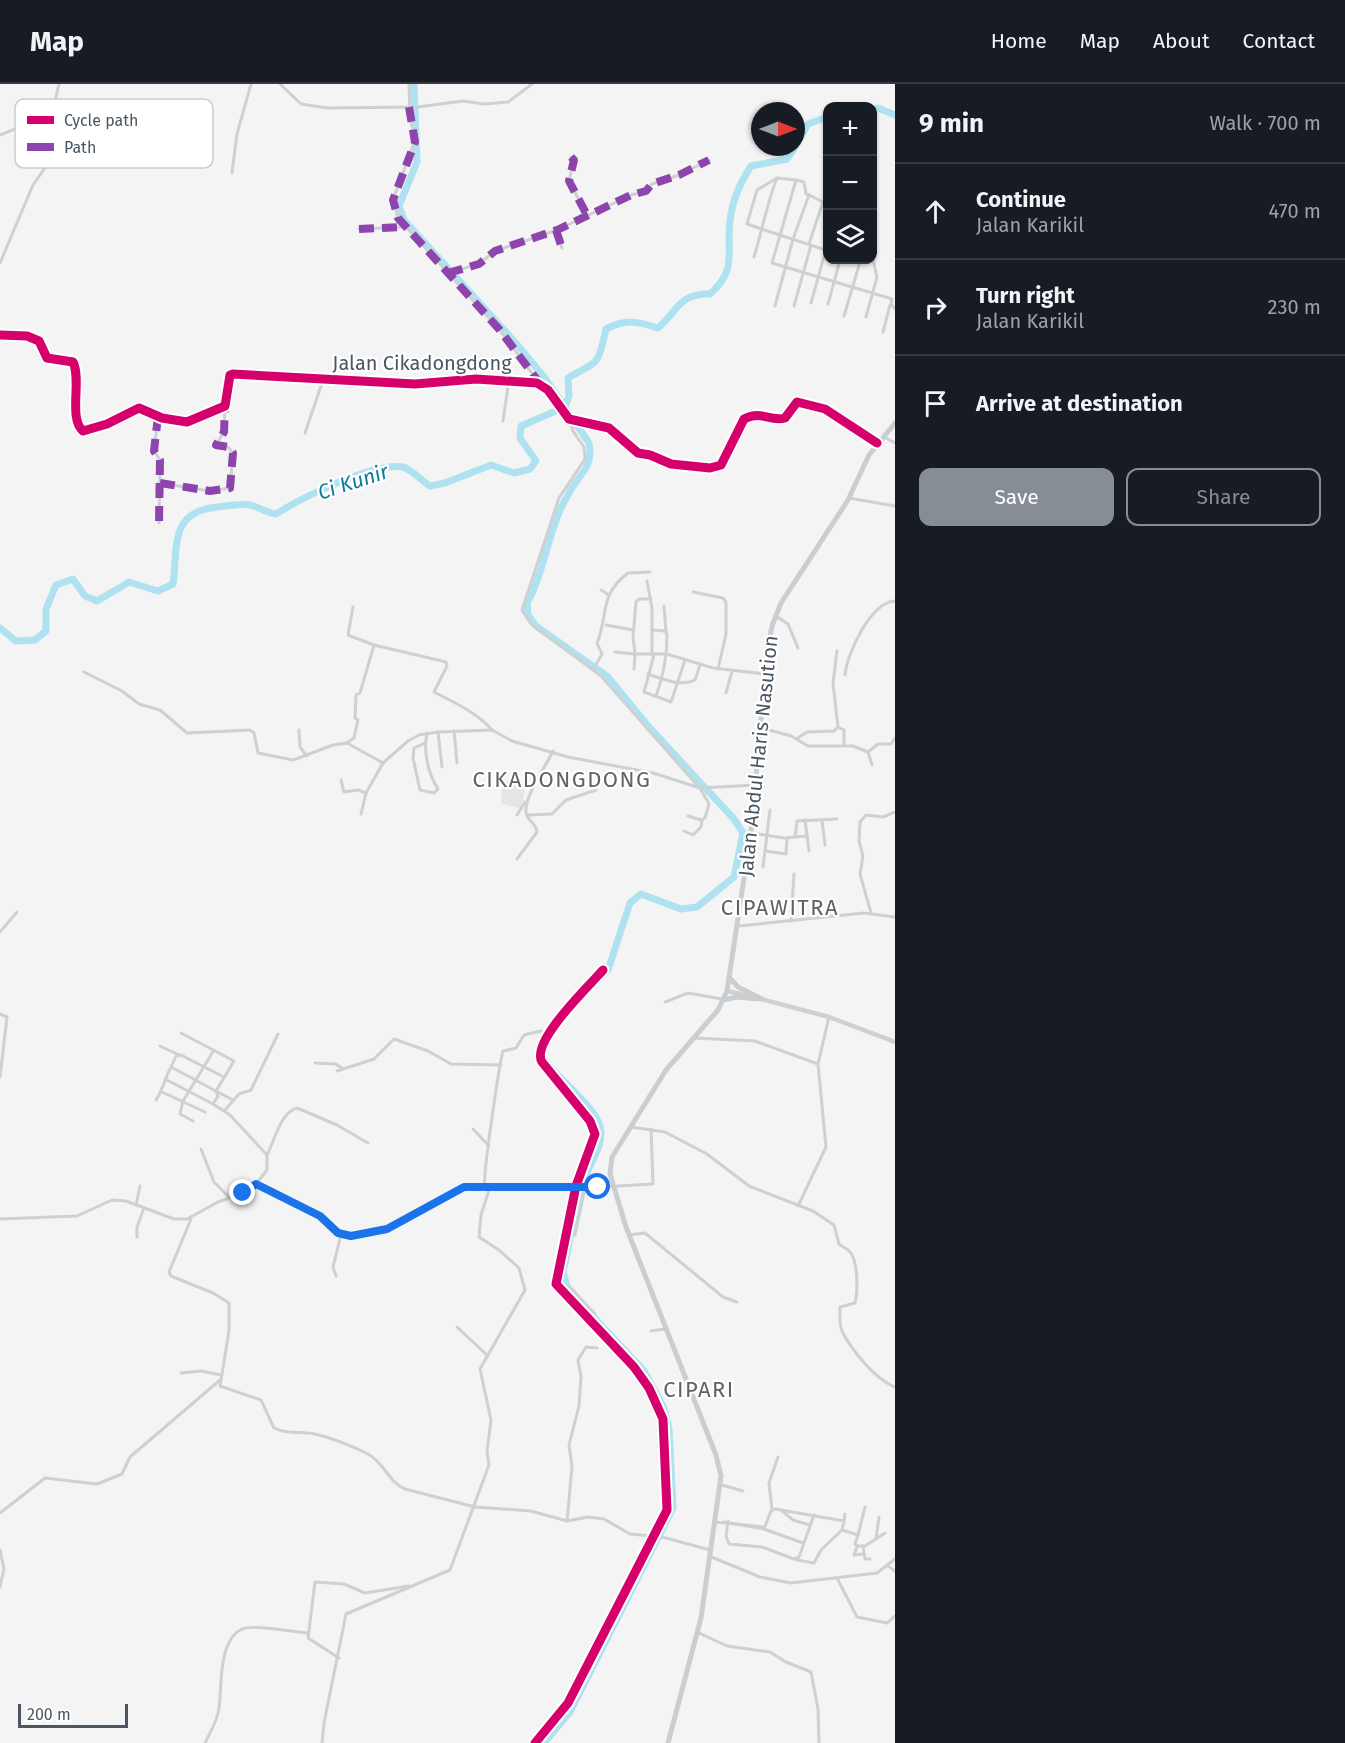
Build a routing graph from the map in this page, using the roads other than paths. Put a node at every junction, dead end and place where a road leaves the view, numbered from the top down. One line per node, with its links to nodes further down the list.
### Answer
1 (59, 84): 6 (street)
2 (251, 84): 13 (street)
3 (280, 84): 7 (street)
4 (409, 84): 7 (street)
5 (532, 84): 7 (street)
6 (56, 99)
7 (410, 107): 18 (street)
8 (15, 130): 9 (street)
9 (0, 135)
10 (571, 157): 17 (street)
11 (709, 160): 17 (street)
12 (45, 168): 29 (street)
13 (232, 173)
14 (777, 178): 15 (street); 20 (street); 20 (street)
15 (796, 180): 16 (street); 22 (street)
16 (809, 195): 23 (street); 24 (street)
17 (587, 215): 21 (street)
18 (404, 227): 19 (street); 34 (street)
19 (359, 229)
20 (762, 229): 22 (street); 27 (street)
21 (555, 230): 25 (street); 34 (street)
22 (779, 235): 23 (street); 33 (street)
23 (793, 239): 24 (street); 33 (street)
24 (810, 244): 26 (street); 35 (street)
25 (562, 248)
26 (823, 249)
27 (754, 257)
28 (823, 260): 36 (street)
29 (0, 263)
30 (839, 264): 37 (street)
31 (859, 264): 38 (street)
32 (874, 264): 39 (street)
33 (784, 267): 35 (street); 43 (street)
34 (449, 273): 52 (street)
35 (803, 273): 36 (street); 44 (street)
36 (818, 277): 37 (street); 41 (street)
37 (834, 282): 38 (street); 42 (street)
38 (853, 288): 39 (street); 46 (street)
39 (873, 294): 40 (street); 47 (street)
40 (892, 300): 45 (street); 48 (street)
41 (811, 303)
42 (828, 304)
43 (775, 306)
44 (794, 306)
45 (895, 309)
46 (844, 316)
47 (866, 317)
48 (883, 332)
49 (0, 335): 54 (street)
50 (323, 380): 51 (street, Jalan Cikadongdong); 53 (street, Jalan Cikadongdong); 58 (street)
51 (509, 380): 52 (street, Jalan Cikadongdong); 56 (street)
52 (541, 385): 55 (street)
53 (225, 406): 54 (street); 62 (street)
54 (158, 416): 62 (street)
55 (571, 419): 60 (street); 89 (street)
56 (503, 421)
57 (895, 423): 59 (main road, Jalan Abdul Haris Nasution)
58 (306, 433)
59 (883, 436): 60 (main road, Jalan Abdul Haris Nasution); 61 (street)
60 (877, 443): 63 (main road, Jalan Abdul Haris Nasution)
61 (895, 443)
62 (160, 483): 65 (street)
63 (849, 498): 64 (street); 75 (main road, Jalan Abdul Haris Nasution)
64 (895, 506)
65 (159, 523)
66 (650, 572): 70 (street)
67 (647, 581): 71 (street)
68 (602, 590): 70 (street)
69 (693, 592): 91 (street)
70 (609, 595): 89 (street)
71 (651, 599): 77 (street); 78 (street)
72 (895, 601): 96 (street)
73 (664, 606): 79 (street)
74 (353, 607): 80 (street)
75 (776, 616): 81 (street); 95 (main road, Jalan Abdul Haris Nasution)
76 (606, 625): 77 (street)
77 (633, 630): 84 (street)
78 (652, 630): 79 (street); 86 (street)
79 (666, 632): 85 (street)
80 (374, 645): 104 (street); 111 (street)
81 (798, 648)
82 (837, 651): 101 (street)
83 (615, 652): 84 (street)
84 (635, 654): 86 (street); 90 (street)
85 (667, 654): 86 (street); 87 (street); 97 (street)
86 (653, 655): 94 (street)
87 (685, 660): 88 (street); 98 (street)
88 (700, 665): 91 (street); 98 (street)
89 (594, 668): 121 (street)
90 (634, 669)
91 (718, 669): 92 (street)
92 (732, 671): 95 (street); 99 (street)
93 (84, 672): 115 (street)
94 (648, 674): 97 (street); 100 (street)
95 (766, 675): 102 (main road, Jalan Abdul Haris Nasution)
96 (845, 675)
97 (662, 679): 98 (street); 100 (street)
98 (679, 682): 100 (street)
99 (726, 693)
100 (656, 696)
101 (838, 727): 109 (street); 112 (street)
102 (762, 728): 109 (street); 122 (main road, Jalan Abdul Haris Nasution)
103 (299, 730): 115 (street)
104 (492, 730): 105 (street); 113 (street)
105 (454, 731): 106 (street); 117 (street)
106 (438, 732): 107 (street); 119 (street)
107 (427, 733): 110 (street); 116 (street)
108 (895, 738): 114 (street)
109 (796, 739): 112 (street)
110 (425, 742): 110 (street)
111 (347, 743): 115 (street); 116 (street)
112 (844, 746): 114 (street)
113 (553, 751): 121 (street); 126 (street)
114 (868, 752): 118 (street)
115 (307, 756)
116 (383, 763): 125 (street)
117 (457, 763)
118 (872, 765)
119 (442, 767)
120 (341, 780): 125 (street)
121 (696, 785): 123 (street)
122 (756, 785): 123 (street); 138 (main road, Jalan Abdul Haris Nasution)
123 (703, 787): 134 (street)
124 (596, 790): 131 (street)
125 (366, 793): 129 (street)
126 (526, 801): 130 (street); 131 (street)
127 (770, 810): 139 (street)
128 (895, 812): 150 (street)
129 (360, 814)
130 (517, 815)
131 (527, 815): 146 (street)
132 (688, 816): 134 (street)
133 (837, 819): 136 (street)
134 (702, 820): 137 (street)
135 (805, 820): 136 (street); 140 (street); 141 (street)
136 (822, 820): 143 (street)
137 (684, 831)
138 (751, 832): 139 (street); 155 (main road, Jalan Abdul Haris Nasution)
139 (766, 836): 142 (street); 144 (street)
140 (807, 836): 141 (street); 145 (street)
141 (795, 837): 142 (street)
142 (787, 838): 144 (street)
143 (825, 845)
144 (765, 851): 147 (street)
145 (809, 851)
146 (517, 859)
147 (763, 867)
148 (794, 874): 153 (street)
149 (17, 912): 152 (street)
150 (872, 913): 151 (street); 153 (street)
151 (895, 917)
152 (10, 918): 154 (street); 156 (street)
153 (791, 921): 155 (street)
154 (0, 925)
155 (738, 926): 158 (main road, Jalan Abdul Haris Nasution)
156 (0, 932)
157 (603, 970): 167 (street)
158 (729, 977): 159 (main road, Jalan Abdul Haris Nasution); 160 (main road)
159 (727, 991): 160 (street); 161 (main road, Jalan Abdul Haris Nasution)
160 (762, 999): 161 (main road); 164 (street)
161 (723, 1000): 162 (street); 168 (main road, Jalan Abdul Haris Nasution)
162 (665, 1002)
163 (0, 1014): 181 (street)
164 (829, 1017): 169 (street); 174 (street)
165 (181, 1033): 171 (street)
166 (278, 1034): 188 (street)
167 (548, 1035): 175 (street); 204 (street)
168 (692, 1038): 174 (street); 194 (main road, Jalan Abdul Haris Nasution)
169 (895, 1042)
170 (160, 1047): 172 (street)
171 (214, 1050): 177 (street); 180 (street)
172 (179, 1055): 176 (street); 177 (street)
173 (315, 1063): 178 (street)
174 (818, 1064): 209 (street)
175 (501, 1065): 178 (street); 198 (street)
176 (171, 1067): 182 (street); 183 (street)
177 (202, 1068): 180 (street); 183 (street)
178 (342, 1068): 179 (street)
179 (337, 1071)
180 (222, 1076): 185 (street)
181 (0, 1077)
182 (165, 1079): 184 (street); 186 (street)
183 (197, 1080): 184 (street); 185 (street)
184 (189, 1091): 189 (street); 190 (street)
185 (216, 1091): 188 (street); 190 (street)
186 (162, 1092): 187 (street); 189 (street)
187 (156, 1100)
188 (233, 1100): 191 (street)
189 (183, 1101): 192 (street); 193 (street)
190 (213, 1104): 191 (street)
191 (225, 1110): 200 (street)
192 (205, 1112)
193 (193, 1121)
194 (629, 1127): 196 (street); 205 (main road, Jalan Abdul Haris Nasution)
195 (473, 1129): 198 (street)
196 (651, 1129): 205 (street); 209 (street)
197 (368, 1143): 200 (street)
198 (489, 1146): 203 (street)
199 (201, 1149): 207 (street)
200 (267, 1155): 201 (street)
201 (256, 1184): 207 (street); 213 (street)
202 (140, 1186): 208 (street)
203 (487, 1186): 204 (street); 213 (street); 225 (street)
204 (577, 1186): 206 (street); 218 (street)
205 (612, 1186): 206 (street); 215 (main road, Jalan Abdul Haris Nasution)
206 (585, 1188): 214 (street)
207 (229, 1197): 211 (street)
208 (137, 1204): 210 (street); 212 (street)
209 (798, 1206): 228 (street)
210 (144, 1208): 211 (street); 216 (street)
211 (191, 1219): 227 (street)
212 (0, 1220)
213 (341, 1235): 217 (street)
214 (575, 1235)
215 (629, 1235): 219 (street); 222 (main road, Jalan Abdul Haris Nasution)
216 (137, 1237)
217 (336, 1276)
218 (560, 1288): 220 (street); 248 (street)
219 (737, 1302)
220 (595, 1314)
221 (457, 1327): 225 (street)
222 (667, 1328): 223 (street); 230 (main road, Jalan Abdul Haris Nasution)
223 (651, 1331)
224 (597, 1348): 240 (street)
225 (488, 1356): 232 (street)
226 (181, 1373): 227 (street)
227 (221, 1377): 232 (street); 236 (street)
228 (895, 1387)
229 (778, 1457): 234 (street)
230 (722, 1485): 231 (street); 242 (main road, Jalan Abdul Haris Nasution)
231 (743, 1491)
232 (474, 1507): 240 (street); 263 (street)
233 (865, 1507): 249 (street)
234 (772, 1509): 235 (street); 245 (street)
235 (780, 1509): 238 (street); 244 (street)
236 (0, 1513)
237 (845, 1514): 241 (street)
238 (814, 1515): 241 (street); 244 (street)
239 (879, 1517): 250 (street)
240 (567, 1521): 248 (street)
241 (844, 1521): 246 (street)
242 (715, 1522): 243 (street); 255 (main road, Jalan Abdul Haris Nasution)
243 (726, 1523): 245 (street); 257 (street)
244 (810, 1525): 251 (street)
245 (764, 1528): 251 (street)
246 (842, 1530): 249 (street); 257 (street)
247 (885, 1533): 250 (street)
248 (656, 1535): 255 (street); 271 (street)
249 (858, 1535): 252 (street)
250 (876, 1539): 253 (street)
251 (803, 1543): 257 (street)
252 (858, 1546): 253 (street); 256 (street)
253 (862, 1546): 256 (street)
254 (0, 1550): 264 (street)
255 (710, 1553): 262 (street); 267 (main road, Jalan Abdul Haris Nasution)
256 (863, 1554): 258 (street)
257 (796, 1559)
258 (870, 1559)
259 (895, 1559): 260 (street)
260 (888, 1566): 261 (street); 262 (street)
261 (895, 1571)
262 (837, 1578): 265 (street)
263 (413, 1585): 266 (street); 268 (street)
264 (0, 1587)
265 (895, 1616)
266 (308, 1633): 268 (street); 269 (street)
267 (698, 1633): 272 (main road, Jalan Abdul Haris Nasution); 273 (street)
268 (339, 1658): 270 (street)
269 (206, 1743)
270 (322, 1743)
271 (535, 1743)
272 (668, 1743)
273 (819, 1743)

